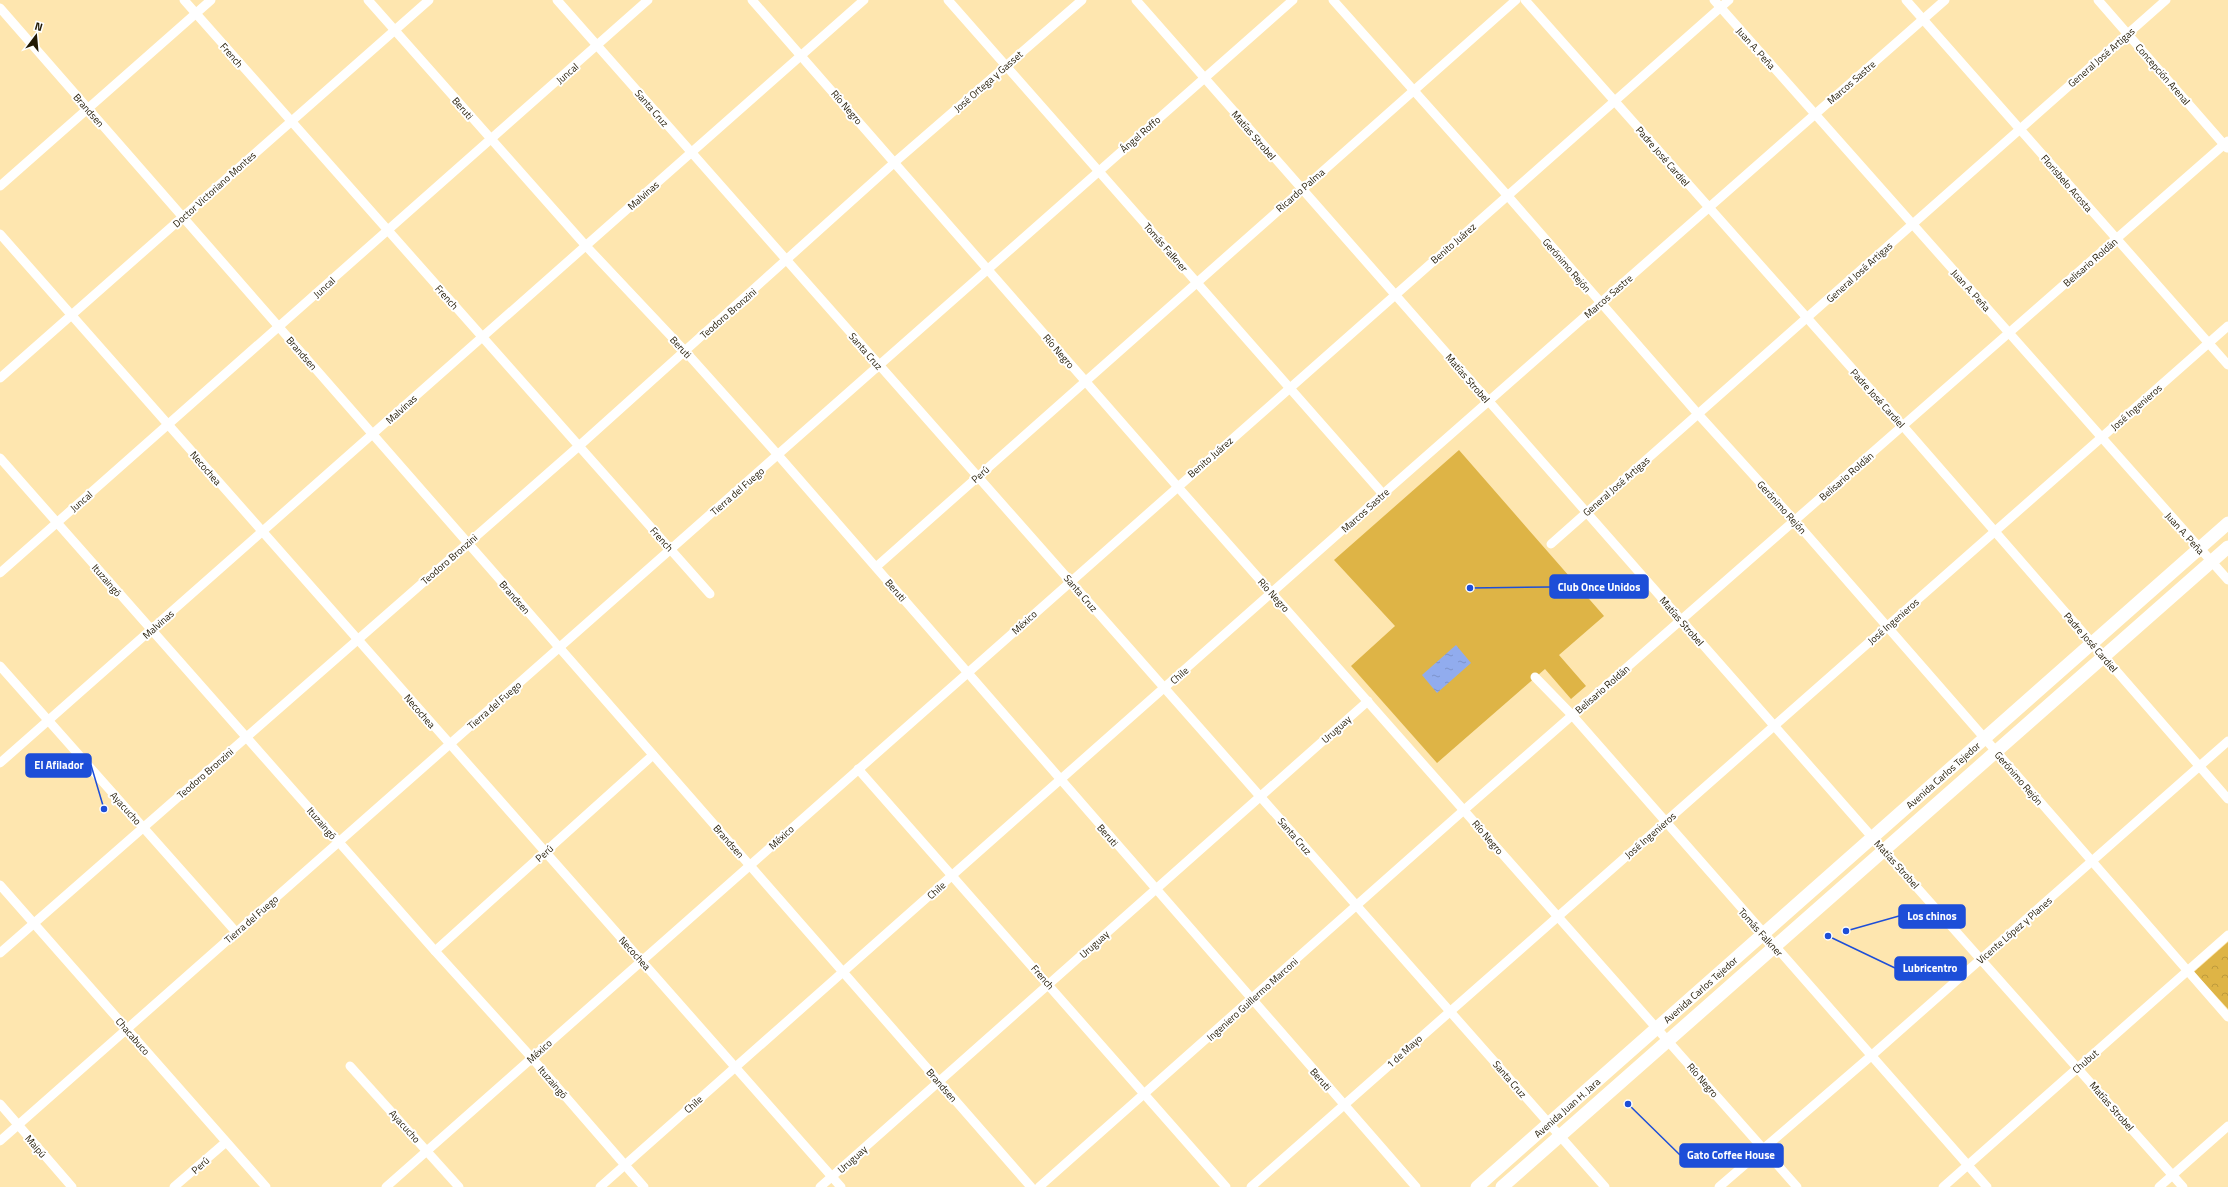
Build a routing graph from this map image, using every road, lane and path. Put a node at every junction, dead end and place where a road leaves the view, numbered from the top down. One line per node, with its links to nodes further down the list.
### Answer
1 (184, 0): 24 (street, French)
2 (211, 0): 24 (street)
3 (368, 0): 26 (street, Beruti)
4 (429, 0): 26 (street, Doctor Victoriano Montes)
5 (557, 0): 28 (street, Santa Cruz)
6 (648, 0): 28 (street, Juncal)
7 (752, 0): 29 (street, Río Negro)
8 (864, 0): 29 (street, Malvinas)
9 (948, 0): 30 (street, Tomás Falkner)
10 (1082, 0): 30 (street, José Ortega y Gasset)
11 (1136, 0): 31 (street, Matías Strobel)
12 (1293, 0): 31 (street, Ángel Roffo)
13 (1333, 0): 32 (street, Gerónimo Rejón)
14 (1516, 0): 32 (street, Ricardo Palma)
15 (1525, 0): 33 (street, Padre José Cardiel)
16 (1714, 0): 22 (street, Juan A. Peña)
17 (1729, 0): 22 (street, Benito Juárez)
18 (1906, 0): 25 (street, Florisbelo Acosta)
19 (1945, 0): 25 (street, Marcos Sastre)
20 (2098, 0): 27 (street, Concepción Arenal)
21 (2166, 0): 27 (street, General José Artigas)
22 (1720, 7): 33 (street, Benito Juárez); 35 (street, Juan A. Peña)
23 (0, 8): 34 (street, Brandsen)
24 (196, 13): 34 (street); 36 (street, French)
25 (1923, 19): 35 (street, Marcos Sastre); 37 (street, Florisbelo Acosta)
26 (395, 30): 36 (street, Doctor Victoriano Montes); 38 (street, Beruti)
27 (2128, 34): 37 (street, General José Artigas); 39 (street, Concepción Arenal)
28 (598, 46): 38 (street, Juncal); 40 (street, Santa Cruz)
29 (801, 56): 40 (street, Malvinas); 41 (street, Río Negro)
30 (1006, 66): 41 (street, José Ortega y Gasset); 42 (street, Tomás Falkner)
31 (1204, 78): 42 (street, Ángel Roffo); 44 (street, Matías Strobel)
32 (1413, 91): 44 (street, Ricardo Palma); 45 (street, Gerónimo Rejón)
33 (1615, 100): 45 (street, Benito Juárez); 46 (street, Padre José Cardiel)
34 (88, 108): 43 (street); 47 (street, Brandsen)
35 (1815, 114): 46 (street, Marcos Sastre); 48 (street, Juan A. Peña)
36 (290, 121): 47 (street, Doctor Victoriano Montes); 49 (street, French)
37 (2020, 129): 48 (street, General José Artigas); 51 (street, Florisbelo Acosta)
38 (491, 140): 49 (street, Juncal); 52 (street, Beruti)
39 (2227, 144): 51 (street, Belisario Roldán)
40 (691, 152): 52 (street, Malvinas); 53 (street, Santa Cruz)
41 (895, 162): 53 (street, Teodoro Bronzini); 54 (street, Río Negro)
42 (1098, 171): 54 (street, Ángel Roffo); 55 (street, Tomás Falkner)
43 (0, 186)
44 (1302, 189): 55 (street, Ricardo Palma); 56 (street, Matías Strobel)
45 (1507, 195): 56 (street, Benito Juárez); 57 (street, Gerónimo Rejón)
46 (1708, 208): 57 (street, Marcos Sastre); 59 (street, Padre José Cardiel)
47 (183, 217): 58 (street, Doctor Victoriano Montes); 61 (street, Brandsen)
48 (1912, 224): 59 (street, General José Artigas); 62 (street, Juan A. Peña)
49 (388, 230): 61 (street, Juncal); 63 (street, French)
50 (0, 234): 58 (street, Necochea)
51 (2116, 239): 62 (street, Belisario Roldán); 64 (street, Florisbelo Acosta)
52 (586, 246): 63 (street, Malvinas); 65 (street, Beruti)
53 (787, 260): 65 (street, Teodoro Bronzini); 67 (street, Santa Cruz)
54 (988, 269): 67 (street, Tierra del Fuego); 69 (street, Río Negro)
55 (1197, 282): 69 (street, Ricardo Palma); 70 (street, Tomás Falkner)
56 (1394, 294): 70 (street, Benito Juárez); 71 (street, Matías Strobel)
57 (1600, 303): 71 (street, Marcos Sastre); 72 (street, Gerónimo Rejón)
58 (72, 315): 68 (street, Doctor Victoriano Montes); 73 (street, Necochea)
59 (1806, 319): 72 (street, General José Artigas); 74 (street, Padre José Cardiel)
60 (2228, 326): 64 (street, José Ingenieros)
61 (279, 327): 73 (street, Juncal); 75 (street, Brandsen)
62 (2008, 333): 74 (street, Belisario Roldán); 76 (street, Juan A. Peña)
63 (482, 337): 75 (street, Malvinas); 77 (street, French)
64 (2208, 343): 66 (street, Florisbelo Acosta); 76 (street, José Ingenieros)
65 (685, 351): 77 (street, Teodoro Bronzini); 78 (street, Beruti)
66 (2228, 365)
67 (879, 366): 78 (street, Tierra del Fuego); 80 (street, Santa Cruz)
68 (0, 378)
69 (1085, 381): 80 (street, Perú); 81 (street, Río Negro)
70 (1289, 387): 81 (street, Benito Juárez); 82 (street, Tomás Falkner)
71 (1489, 402): 82 (street, Marcos Sastre); 83 (street, Matías Strobel)
72 (1698, 414): 83 (street, General José Artigas); 84 (street, Gerónimo Rejón)
73 (168, 425): 85 (street, Juncal); 87 (street, Necochea)
74 (1903, 426): 84 (street, Belisario Roldán); 88 (street, Padre José Cardiel)
75 (373, 434): 87 (street, Malvinas); 89 (street, Brandsen)
76 (2101, 438): 88 (street, José Ingenieros); 92 (street, Juan A. Peña)
77 (579, 446): 89 (street, Teodoro Bronzini); 93 (street, French)
78 (778, 455): 93 (street, Tierra del Fuego); 95 (street, Beruti)
79 (0, 458): 85 (street, Ituzaingó)
80 (978, 476): 95 (street, Perú); 98 (street, Santa Cruz)
81 (1177, 486): 98 (street, México); 99 (street, Río Negro)
82 (1383, 494): 99 (street, Marcos Sastre)
83 (1586, 512): 90 (street, General José Artigas); 101 (street, Matías Strobel)
84 (1795, 521): 101 (street, Belisario Roldán); 102 (street, Gerónimo Rejón)
85 (57, 522): 96 (street, Juncal); 103 (street, Ituzaingó)
86 (2228, 523): 92 (main road, Avenida Carlos Tejedor)
87 (262, 532): 103 (street, Malvinas); 104 (street, Necochea)
88 (1994, 532): 102 (street, José Ingenieros); 105 (street, Padre José Cardiel)
89 (468, 543): 104 (street, Teodoro Bronzini); 106 (street, Brandsen)
90 (1551, 544)
91 (2228, 547): 94 (main road, Avenida Carlos Tejedor)
92 (2199, 548): 94 (street, Juan A. Peña); 105 (main road, Avenida Carlos Tejedor)
93 (671, 549): 100 (street, French); 106 (street, Tierra del Fuego)
94 (2211, 562): 97 (street, Juan A. Peña); 107 (main road, Avenida Carlos Tejedor)
95 (876, 567): 109 (street, Beruti)
96 (0, 573)
97 (2228, 580)
98 (1070, 581): 109 (street, México); 111 (street, Santa Cruz)
99 (1272, 592): 111 (street, Chile); 112 (street, Río Negro)
100 (710, 594)
101 (1681, 620): 113 (street, Belisario Roldán); 115 (street, Matías Strobel)
102 (1886, 628): 115 (street, José Ingenieros); 117 (street, Gerónimo Rejón)
103 (152, 630): 114 (street, Malvinas); 116 (street, Ituzaingó)
104 (358, 640): 116 (street, Teodoro Bronzini); 119 (street, Necochea)
105 (2091, 644): 107 (street, Padre José Cardiel); 117 (main road, Avenida Carlos Tejedor)
106 (559, 648): 119 (street, Tierra del Fuego); 121 (street, Brandsen)
107 (2103, 657): 120 (main road, Avenida Carlos Tejedor); 123 (street, Padre José Cardiel)
108 (0, 666): 114 (street, Ayacucho)
109 (967, 672): 124 (street, México); 125 (street, Beruti)
110 (1535, 677): 113 (street, Tomás Falkner)
111 (1164, 688): 125 (street, Chile); 126 (street, Santa Cruz)
112 (1368, 701): 126 (street, Uruguay); 128 (street, Río Negro)
113 (1572, 716): 128 (street, Belisario Roldán); 129 (street, Tomás Falkner)
114 (48, 721): 122 (street, Malvinas); 130 (street, Ayacucho)
115 (1774, 726): 129 (street, José Ingenieros); 131 (street, Matías Strobel)
116 (246, 737): 130 (street, Teodoro Bronzini); 132 (street, Ituzaingó)
117 (1984, 739): 120 (street, Gerónimo Rejón); 131 (main road, Avenida Carlos Tejedor)
118 (2228, 741): 123 (street, Vicente López y Planes)
119 (450, 744): 132 (street, Tierra del Fuego); 134 (street, Necochea)
120 (1995, 752): 133 (main road, Avenida Carlos Tejedor); 135 (street, Gerónimo Rejón)
121 (653, 755): 134 (street, Perú); 136 (street, Brandsen)
122 (0, 763)
123 (2200, 766): 127 (street, Padre José Cardiel); 135 (street, Vicente López y Planes)
124 (858, 769): 136 (street, México); 137 (street, French)
125 (1060, 780): 137 (street, Chile); 139 (street, Beruti)
126 (1260, 797): 139 (street, Uruguay); 140 (street, Santa Cruz)
127 (2228, 799)
128 (1464, 810): 140 (street, Ingeniero Guillermo Marconi); 141 (street, Río Negro)
129 (1665, 823): 141 (street, José Ingenieros); 144 (street, Tomás Falkner)
130 (143, 828): 142 (street, Teodoro Bronzini); 143 (street, Ayacucho)
131 (1872, 838): 133 (street, Matías Strobel); 144 (main road, Avenida Carlos Tejedor)
132 (339, 842): 143 (street, Tierra del Fuego); 147 (street, Ituzaingó)
133 (1884, 850): 146 (main road, Avenida Carlos Tejedor); 149 (street, Matías Strobel)
134 (545, 852): 147 (street, Perú); 150 (street, Necochea)
135 (2092, 861): 149 (street, Vicente López y Planes); 151 (street, Gerónimo Rejón)
136 (749, 865): 150 (street, México); 152 (street, Brandsen)
137 (952, 876): 152 (street, Chile); 153 (street, French)
138 (0, 885): 142 (street, Chacabuco)
139 (1155, 890): 153 (street, Uruguay); 154 (street, Beruti)
140 (1356, 906): 154 (street, Ingeniero Guillermo Marconi); 155 (street, Santa Cruz)
141 (1557, 916): 155 (street, 1 de Mayo); 157 (street, Río Negro)
142 (34, 924): 148 (street, Teodoro Bronzini); 158 (street, Chacabuco)
143 (236, 932): 158 (street, Tierra del Fuego)
144 (1763, 934): 146 (street, Tomás Falkner); 157 (main road, Avenida Carlos Tejedor)
145 (2228, 935): 151 (street, Chubut)
146 (1774, 947): 159 (main road, Avenida Carlos Tejedor); 160 (street, Tomás Falkner)
147 (435, 951): 161 (street, Ituzaingó)
148 (0, 953)
149 (1982, 958): 160 (street, Vicente López y Planes); 164 (street, Matías Strobel)
150 (642, 960): 161 (street, México); 163 (street, Necochea)
151 (2188, 971): 156 (street, Gerónimo Rejón); 164 (street, Chubut)
152 (843, 972): 163 (street, Chile); 165 (street, Brandsen)
153 (1049, 984): 165 (street, Uruguay); 166 (street, French)
154 (1251, 999): 166 (street, Ingeniero Guillermo Marconi); 168 (street, Beruti)
155 (1450, 1011): 168 (street, 1 de Mayo); 169 (street, Santa Cruz)
156 (2228, 1017)
157 (1658, 1027): 159 (street, Río Negro); 169 (main road, Avenida Juan H. Jara)
158 (127, 1029): 170 (street, Tierra del Fuego); 174 (street, Chacabuco)
159 (1669, 1040): 172 (main road, Avenida Juan H. Jara); 175 (street, Río Negro)
160 (1871, 1056): 175 (street, Vicente López y Planes); 178 (street, Tomás Falkner)
161 (532, 1058): 176 (street, México); 177 (street, Ituzaingó)
162 (350, 1066): 176 (street, Ayacucho)
163 (735, 1068): 177 (street, Chile); 180 (street, Necochea)
164 (2078, 1068): 178 (street, Chubut); 179 (street, Matías Strobel)
165 (939, 1082): 180 (street, Uruguay); 190 (street, Brandsen)
166 (1144, 1094): 191 (street, Ingeniero Guillermo Marconi); 192 (street, French)
167 (0, 1104): 170 (street, Maipú)
168 (1344, 1105): 193 (street, 1 de Mayo); 194 (street, Beruti)
169 (1549, 1123): 172 (street, Santa Cruz); 195 (main road, Avenida Juan H. Jara)
170 (18, 1125): 173 (street, Tierra del Fuego); 181 (street, Maipú)
171 (2228, 1126): 179 (street)
172 (1560, 1136): 196 (main road, Avenida Juan H. Jara); 197 (street, Santa Cruz)
173 (0, 1141)
174 (226, 1142): 182 (street, Perú); 183 (street, Chacabuco)
175 (1763, 1148): 198 (street, Vicente López y Planes); 199 (street, Río Negro)
176 (427, 1151): 184 (street, México); 185 (street, Ayacucho)
177 (624, 1165): 186 (street, Chile); 187 (street, Ituzaingó)
178 (1968, 1165): 200 (street, Chubut); 201 (street, Tomás Falkner)
179 (2173, 1175): 202 (street); 203 (street, Matías Strobel)
180 (832, 1177): 188 (street, Uruguay); 189 (street, Necochea)
181 (72, 1187)
182 (174, 1187)
183 (266, 1187)
184 (386, 1187)
185 (459, 1187)
186 (600, 1187)
187 (644, 1187)
188 (820, 1187)
189 (841, 1187)
190 (1031, 1187)
191 (1039, 1187)
192 (1226, 1187)
193 (1251, 1187)
194 (1416, 1187)
195 (1477, 1187)
196 (1502, 1187)
197 (1605, 1187)
198 (1719, 1187)
199 (1797, 1187)
200 (1943, 1187)
201 (1987, 1187)
202 (2159, 1187)
203 (2184, 1187)

